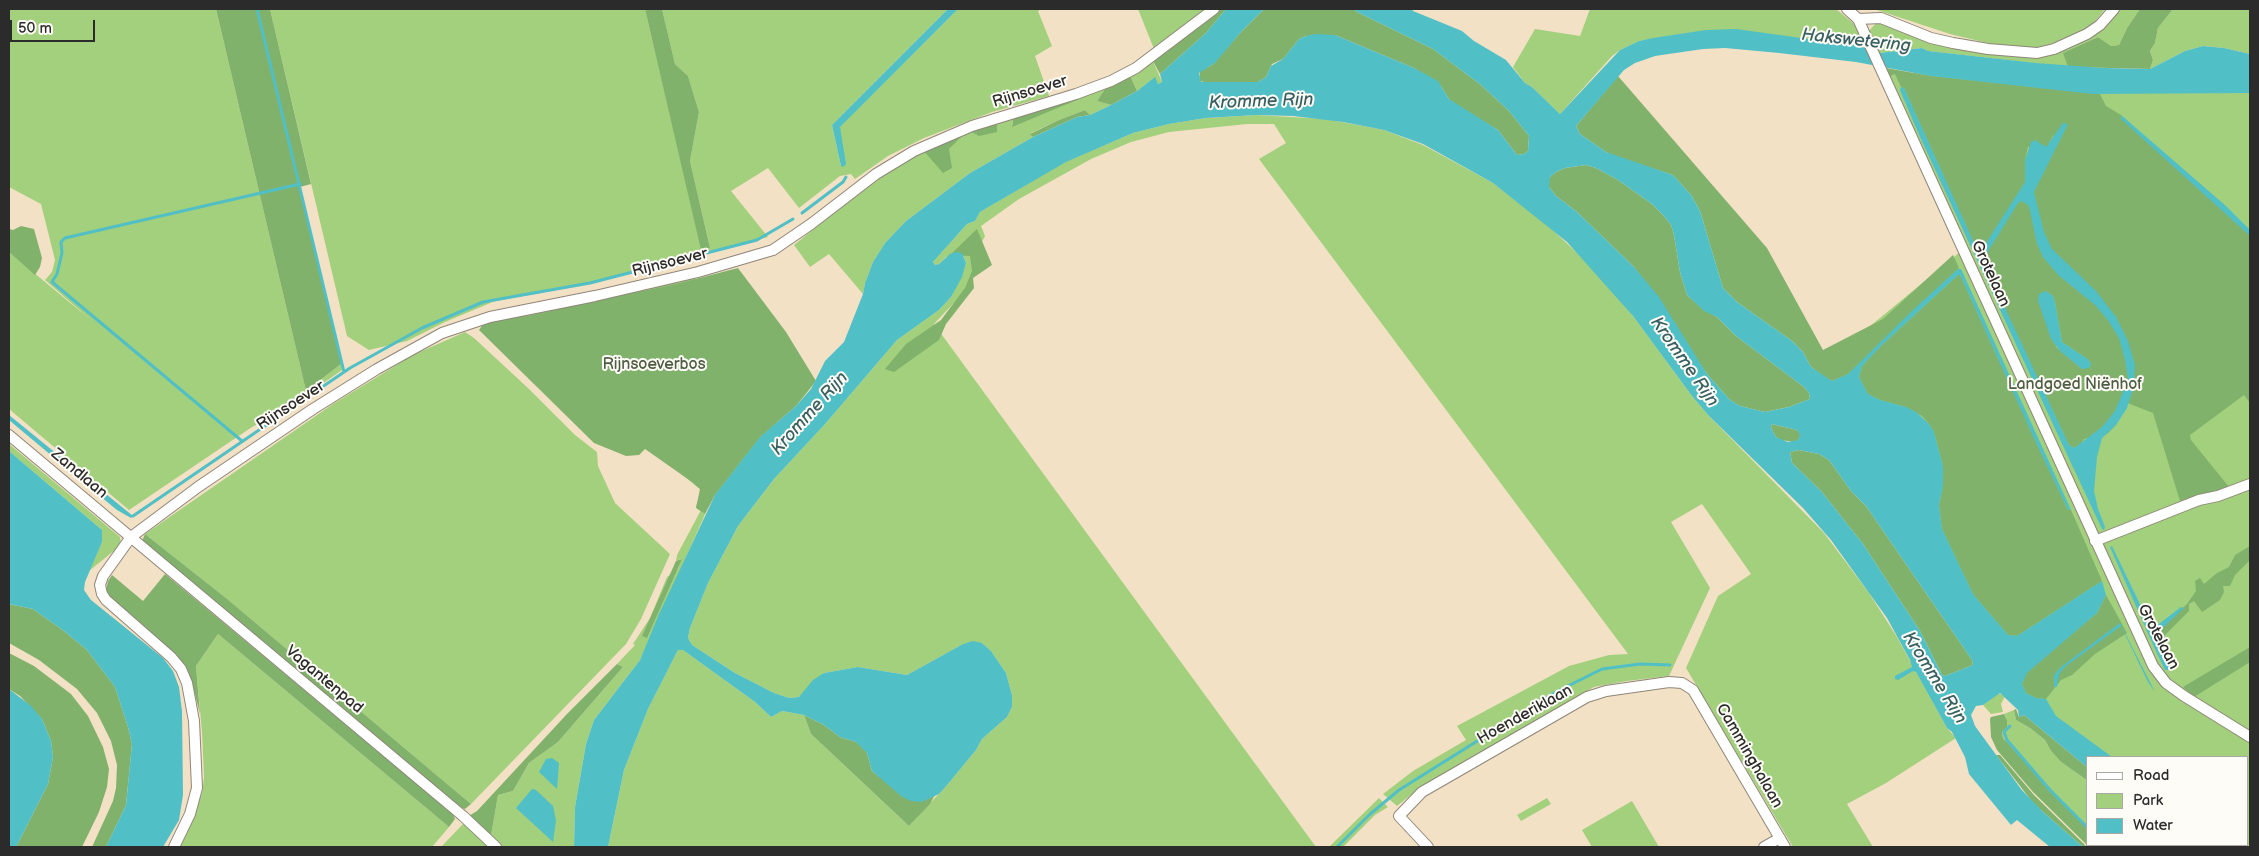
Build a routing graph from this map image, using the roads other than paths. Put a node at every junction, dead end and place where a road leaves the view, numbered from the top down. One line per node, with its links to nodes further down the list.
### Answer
1 (1214, 9): 7 (street, Rijnsoever)
2 (1848, 9): 4 (street)
3 (2114, 9): 4 (street)
4 (1858, 19): 8 (street, Grotelaan)
5 (9, 435): 7 (street, Zandlaan)
6 (2250, 484): 8 (street)
7 (131, 537): 12 (street, Rijnsoever); 13 (street, Vagantenpad)
8 (2095, 541): 10 (street, Grotelaan)
9 (1682, 683): 11 (street, Camminghalaan); 14 (street, Hoenderiklaan)
10 (2250, 737)
11 (1782, 843): 15 (street)
12 (174, 847)
13 (496, 847)
14 (1428, 847)
15 (1764, 847)

